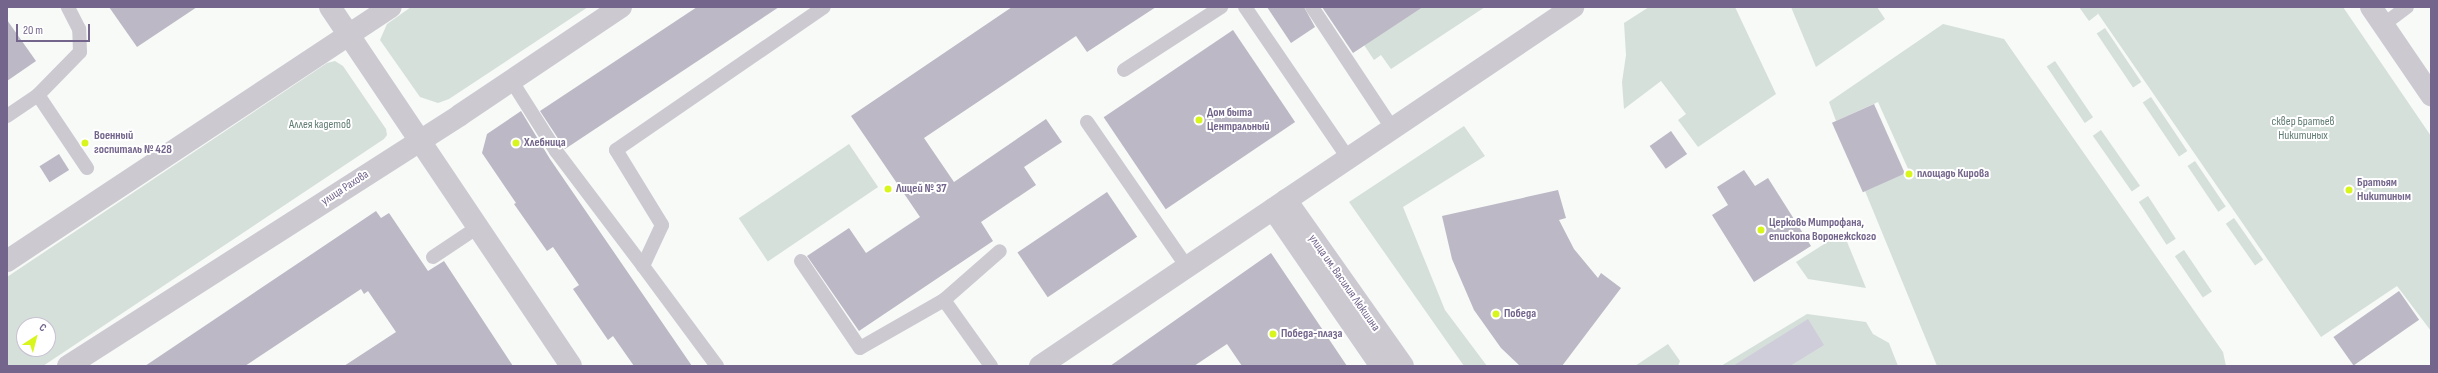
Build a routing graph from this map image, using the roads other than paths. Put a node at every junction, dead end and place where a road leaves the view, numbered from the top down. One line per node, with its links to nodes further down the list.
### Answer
1 (68, 7): 16 (lane)
2 (330, 7): 13 (street)
3 (391, 7): 13 (street)
4 (621, 7): 15 (street, улица Рахова)
5 (824, 7): 30 (lane)
6 (1221, 7): 14 (lane)
7 (1245, 7): 22 (lane)
8 (1312, 7): 20 (lane)
9 (1573, 7): 20 (street)
10 (2371, 7): 12 (street)
11 (2407, 7): 12 (lane)
12 (2383, 25): 17 (street)
13 (349, 35): 21 (street); 28 (street)
14 (1124, 70)
15 (511, 80): 21 (street, улица Рахова); 30 (lane)
16 (38, 95): 18 (lane); 23 (lane)
17 (2431, 95)
18 (7, 116)
19 (1087, 122): 31 (lane)
20 (1392, 128): 22 (street)
21 (420, 140): 25 (street); 33 (street, улица Рахова)
22 (1348, 158): 24 (street)
23 (87, 168)
24 (1279, 204): 31 (street); 38 (street, улица им. Василия Люкшина); 39 (street, улица им. Василия Люкшина)
25 (478, 226): 27 (lane); 35 (street)
26 (1000, 252): 32 (lane)
27 (433, 257)
28 (7, 261)
29 (801, 261): 32 (lane)
30 (643, 266): 36 (lane)
31 (1187, 267): 34 (street)
32 (944, 300): 37 (lane)
33 (82, 362)
34 (1049, 363)
35 (571, 366)
36 (717, 366)
37 (991, 366)
38 (1380, 366)
39 (1403, 366)

